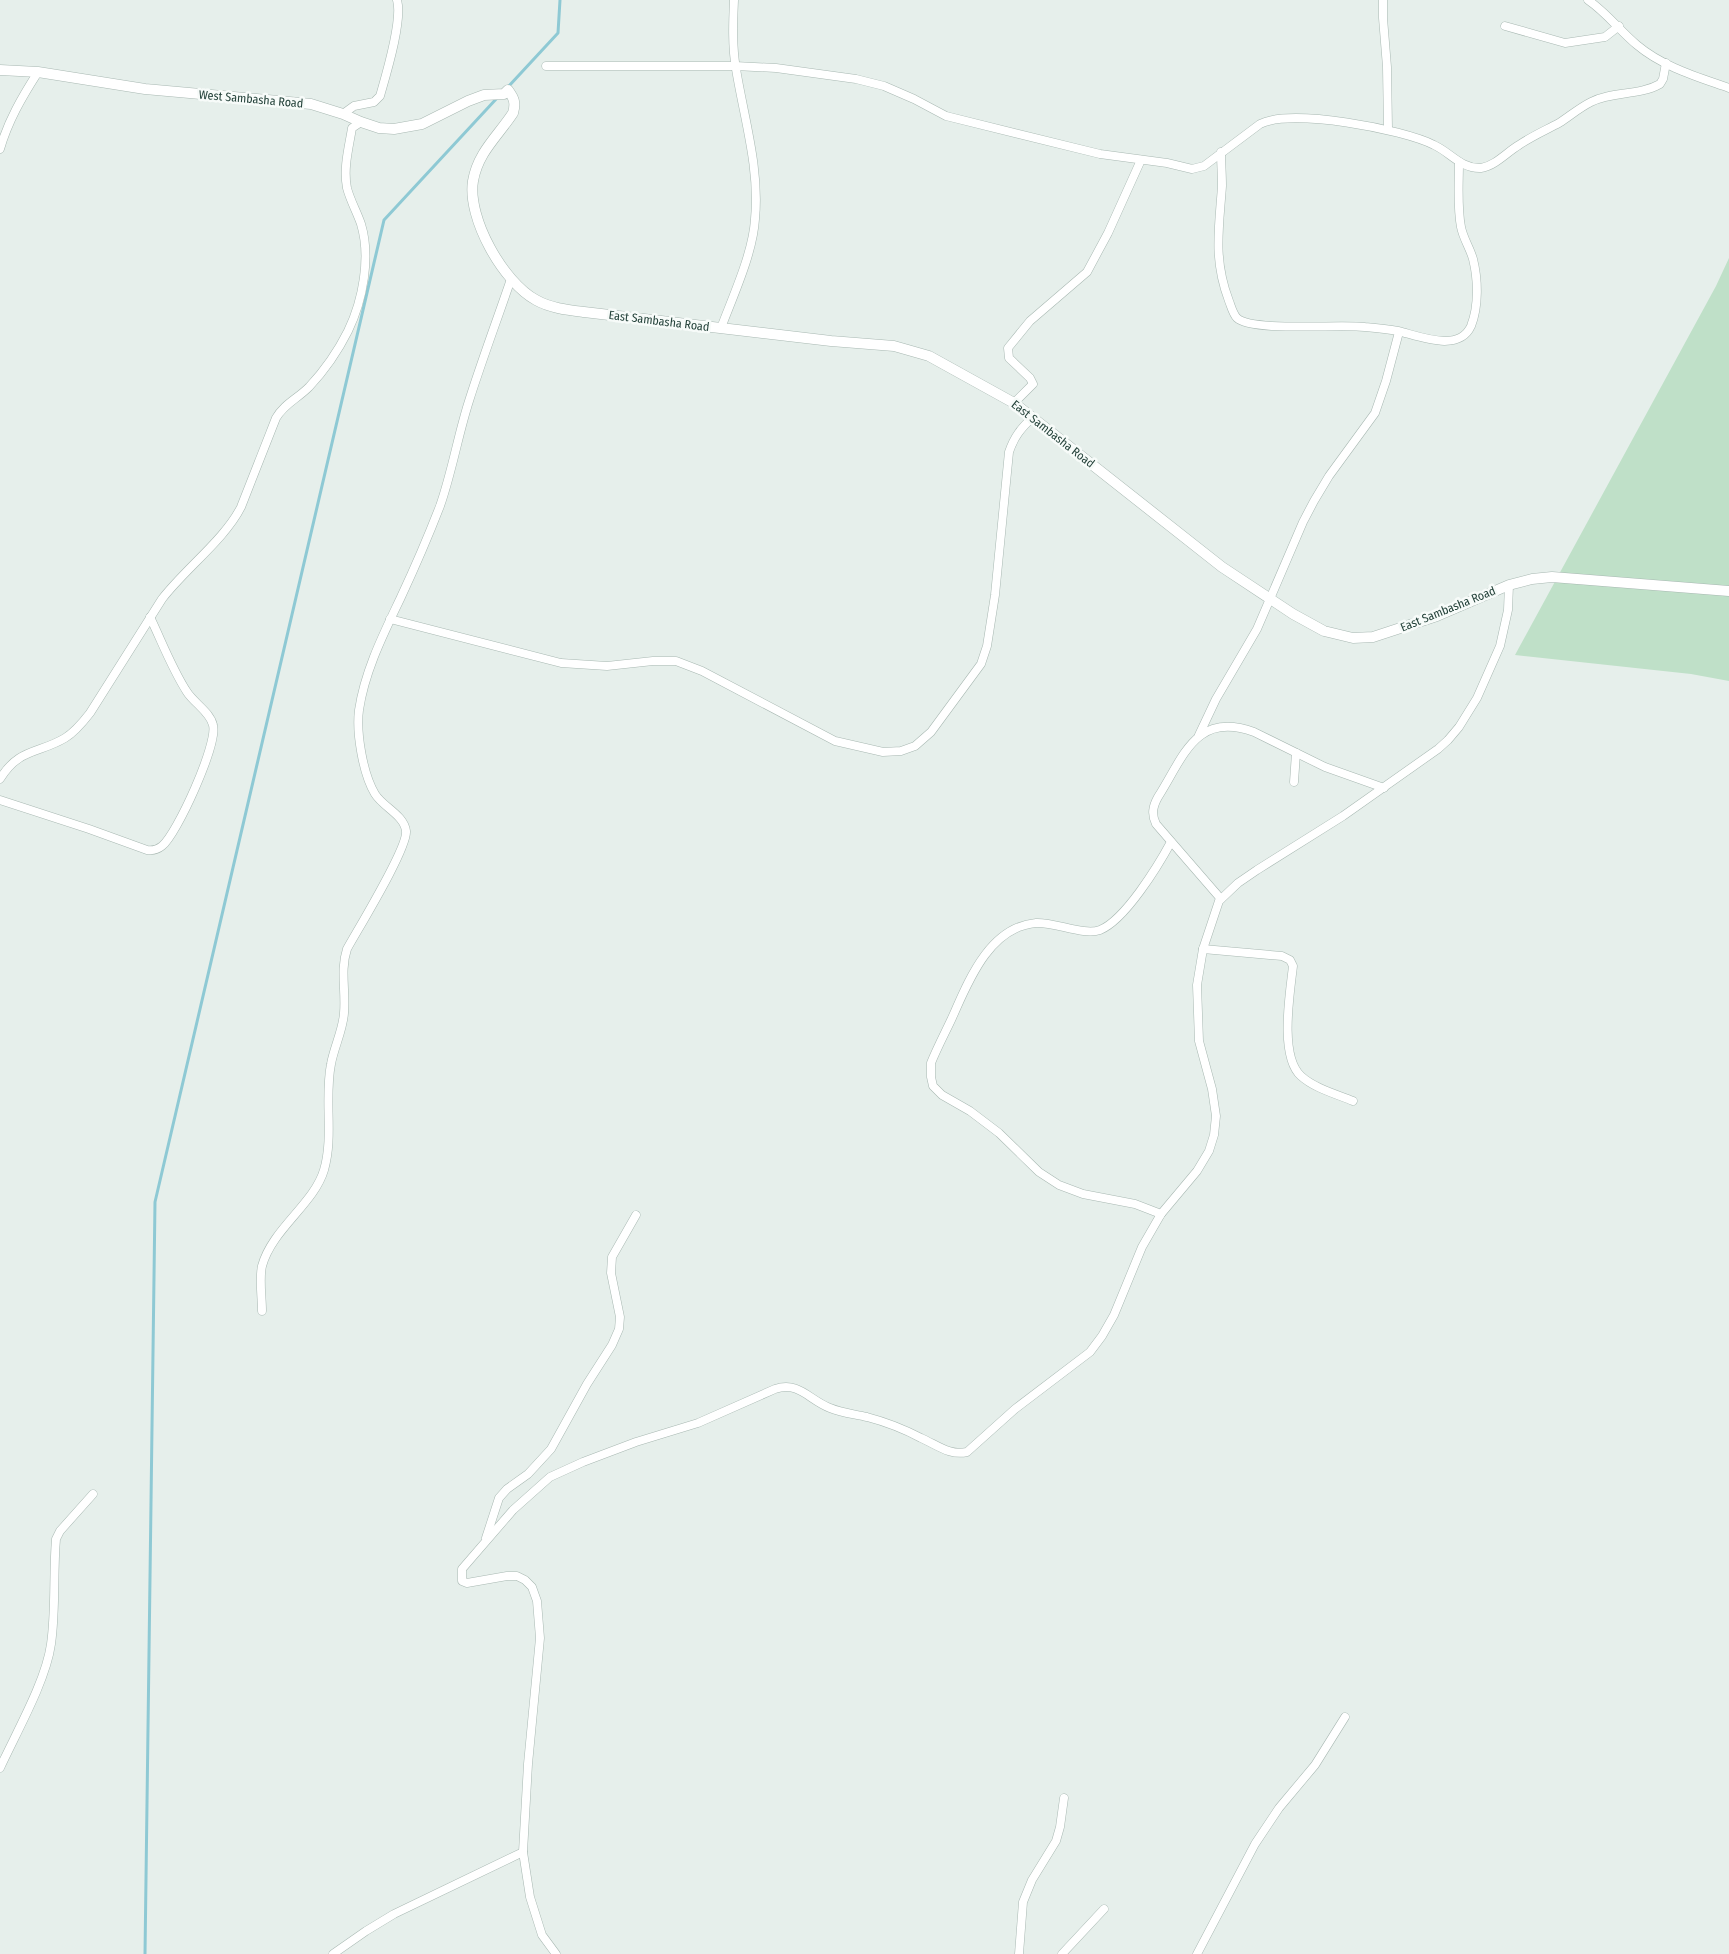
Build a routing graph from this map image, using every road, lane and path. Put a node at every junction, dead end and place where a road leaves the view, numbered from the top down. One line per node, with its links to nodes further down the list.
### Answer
1 (397, 0): 14 (street)
2 (734, 0): 9 (street)
3 (1383, 0): 16 (street)
4 (1588, 0): 6 (street)
5 (1505, 26): 6 (street)
6 (1619, 26): 7 (street)
7 (1666, 63): 12 (street); 20 (street)
8 (546, 66): 9 (street)
9 (736, 66): 19 (street); 22 (street)
10 (0, 70): 11 (street, West Sambasha Road)
11 (38, 72): 14 (street, West Sambasha Road); 17 (street)
12 (1729, 88)
13 (514, 97): 15 (street, West Sambasha Road); 21 (street, East Sambasha Road)
14 (343, 114): 15 (street, West Sambasha Road)
15 (360, 122): 29 (street)
16 (1388, 129): 18 (street); 20 (street)
17 (0, 149)
18 (1220, 152): 19 (street); 23 (street)
19 (1140, 160): 24 (street)
20 (1459, 162): 23 (street)
21 (511, 279): 22 (street, East Sambasha Road); 30 (street)
22 (721, 328): 24 (street, East Sambasha Road)
23 (1399, 332): 28 (street)
24 (1014, 403): 25 (street, East Sambasha Road)
25 (1033, 416): 28 (street, East Sambasha Road); 30 (street)
26 (1509, 585): 27 (street, East Sambasha Road); 28 (street, East Sambasha Road); 35 (street)
27 (1729, 591)
28 (1270, 599): 31 (street)
29 (150, 617): 33 (street); 36 (street)
30 (390, 619): 43 (street)
31 (1199, 735): 32 (street); 37 (street)
32 (1296, 753): 34 (street); 35 (street)
33 (0, 779)
34 (1294, 782)
35 (1384, 788): 38 (street)
36 (0, 800)
37 (1171, 842): 38 (street); 41 (street)
38 (1221, 899): 39 (street)
39 (1204, 949): 40 (street); 41 (street)
40 (1353, 1101)
41 (1161, 1214): 45 (street)
42 (636, 1215): 45 (street)
43 (262, 1311)
44 (93, 1494): 47 (street)
45 (486, 1540): 49 (street)
46 (1345, 1717): 55 (street)
47 (0, 1768)
48 (1064, 1798): 53 (street)
49 (523, 1852): 51 (street); 52 (street)
50 (1104, 1909): 54 (street)
51 (333, 1954)
52 (556, 1954)
53 (1018, 1954)
54 (1062, 1954)
55 (1197, 1954)

